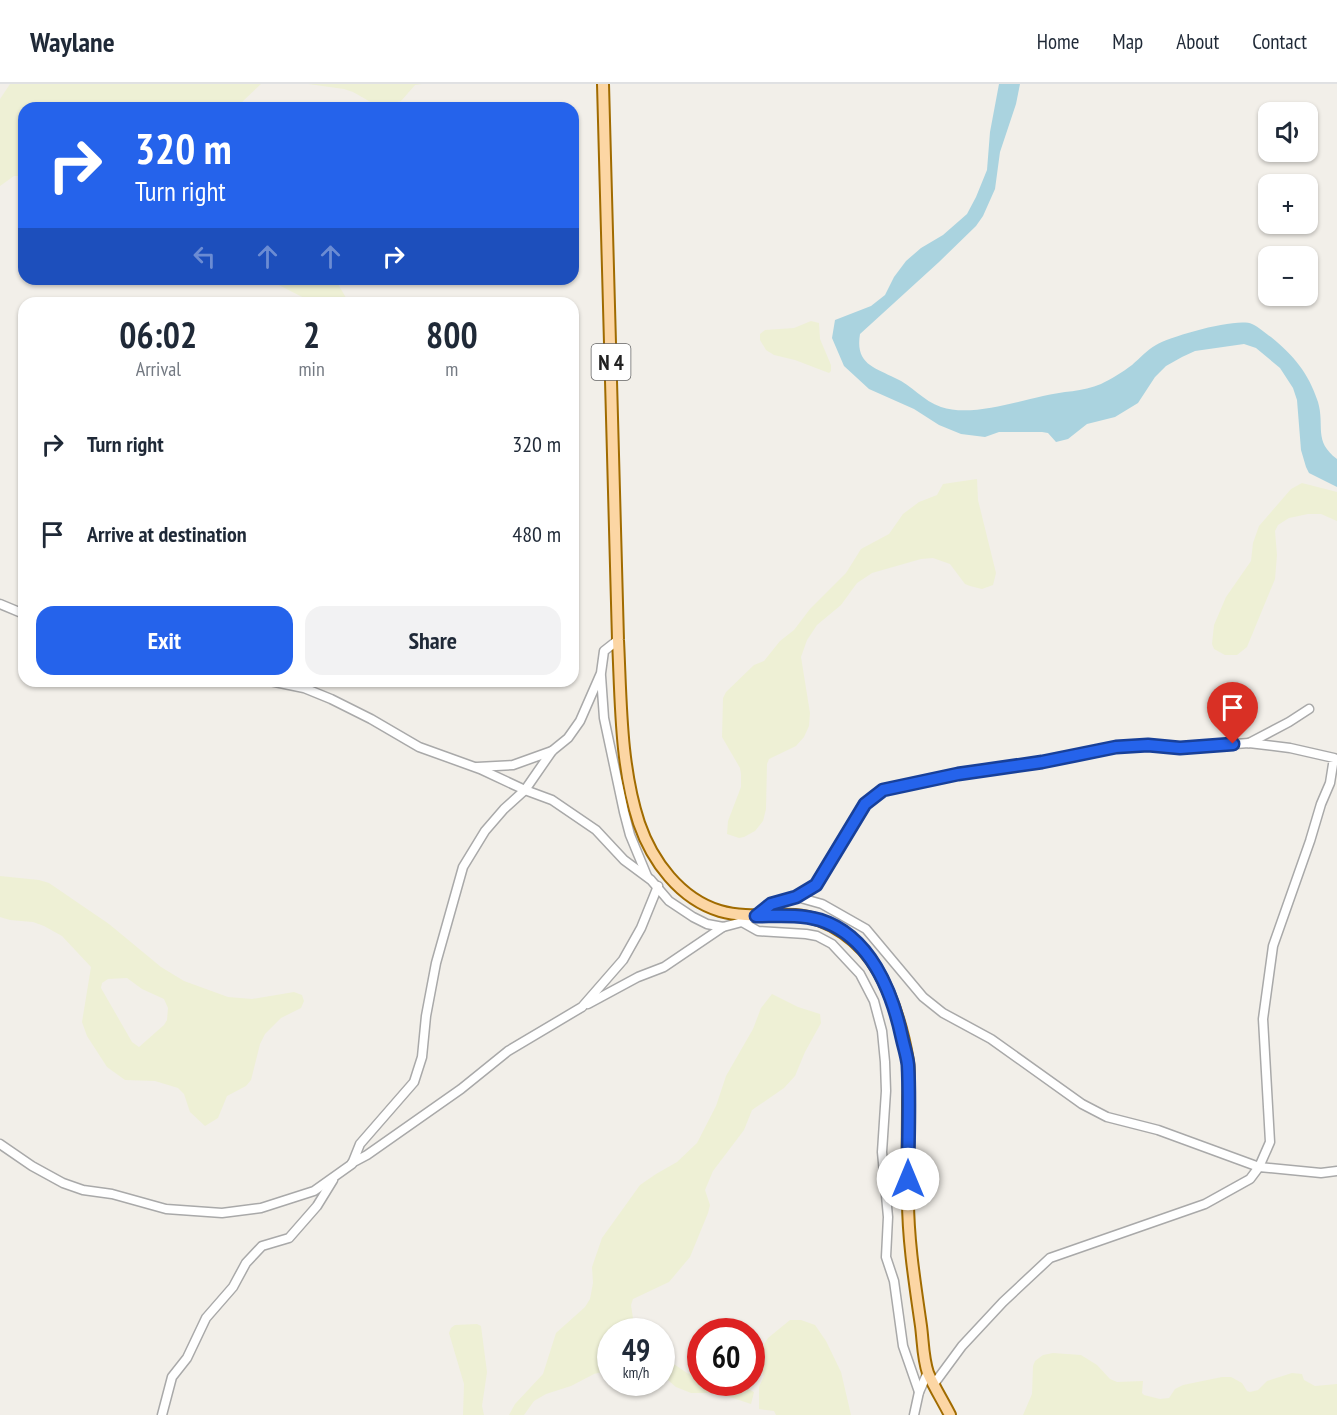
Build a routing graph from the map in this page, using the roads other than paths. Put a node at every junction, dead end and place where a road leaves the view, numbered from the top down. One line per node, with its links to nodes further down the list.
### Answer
1 (603, 84): 4 (main road, N 4)
2 (0, 604): 3 (street)
3 (18, 612)
4 (618, 640): 5 (street); 15 (main road, N 4)
5 (601, 673): 9 (street); 12 (street)
6 (299, 687): 10 (street)
7 (1309, 709): 8 (street)
8 (1249, 743): 14 (street); 21 (street)
9 (552, 751): 10 (street); 11 (street)
10 (475, 767): 11 (street)
11 (525, 790): 12 (street); 20 (street)
12 (647, 876): 13 (street)
13 (658, 886): 17 (street); 18 (street)
14 (796, 897): 15 (street); 21 (street)
15 (756, 916): 16 (street); 24 (main road, N 4)
16 (742, 922): 17 (street); 26 (street)
17 (723, 927): 18 (street)
18 (582, 1007): 20 (street)
19 (0, 1143): 23 (street)
20 (352, 1164): 23 (street)
21 (1259, 1167): 22 (street); 25 (street)
22 (1337, 1171)
23 (337, 1175): 27 (street)
24 (928, 1372): 25 (main road, N 4); 26 (street)
25 (934, 1384): 29 (main road, N 4)
26 (919, 1392): 28 (street)
27 (162, 1415)
28 (914, 1415)
29 (950, 1415)

